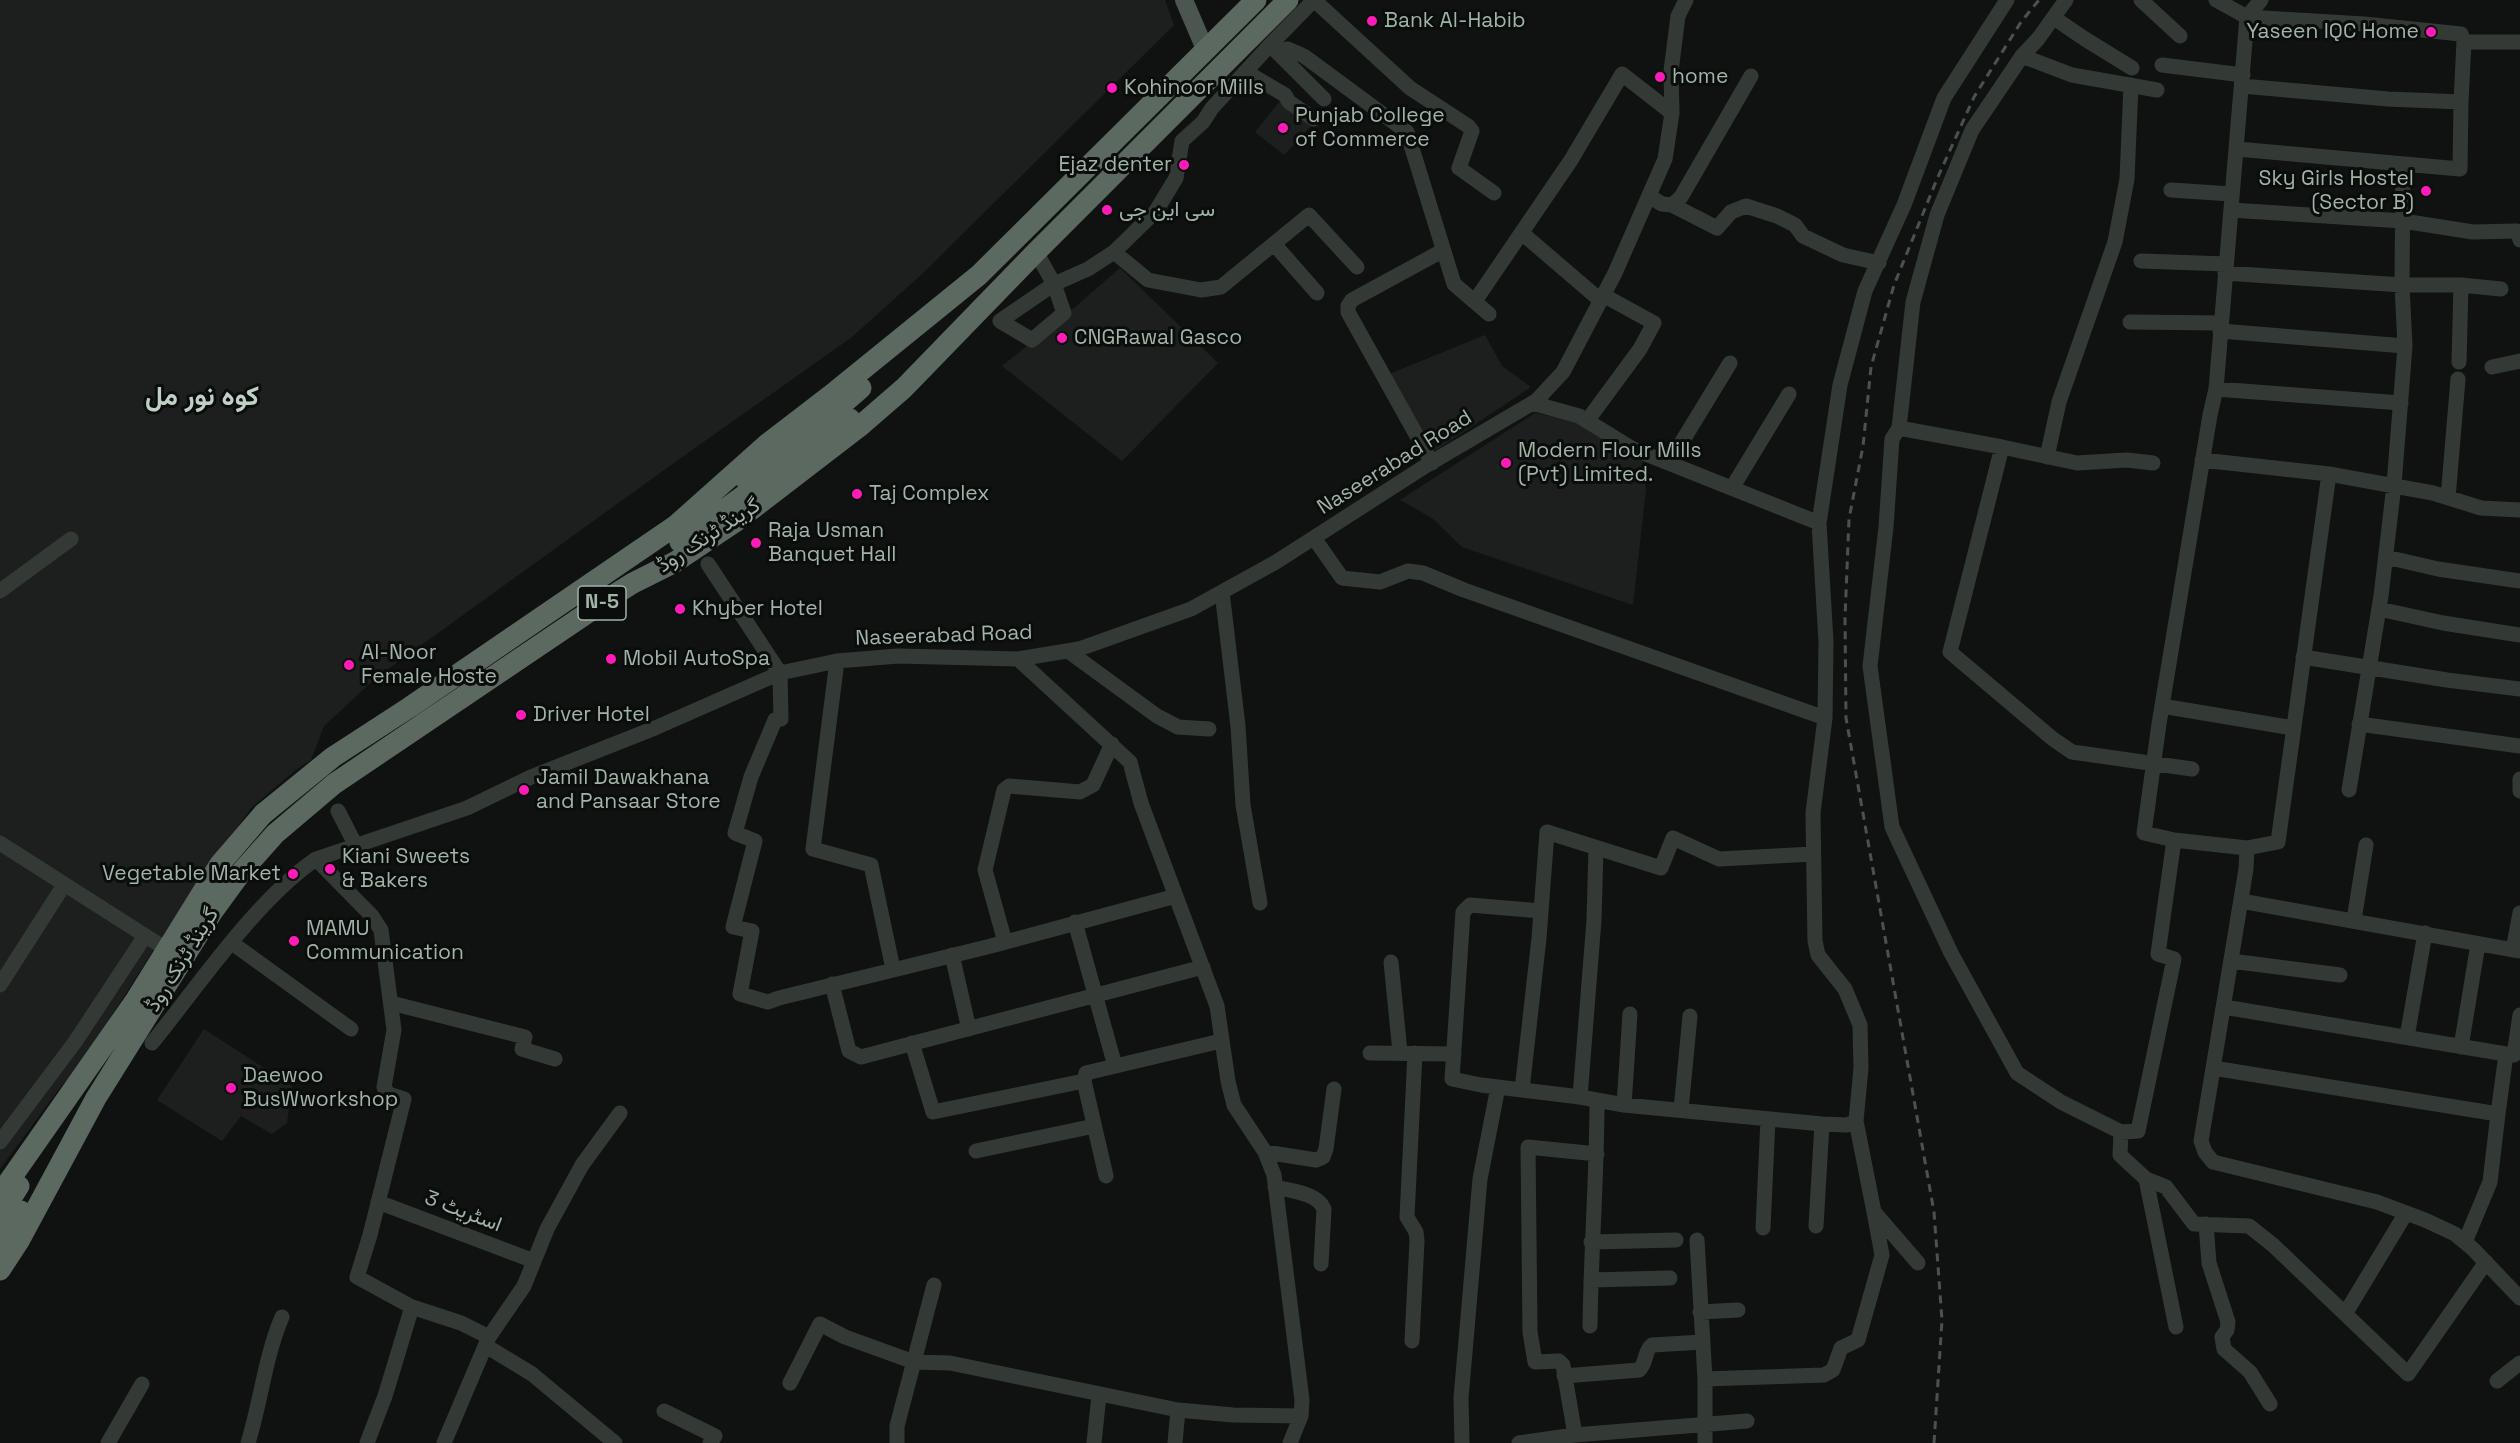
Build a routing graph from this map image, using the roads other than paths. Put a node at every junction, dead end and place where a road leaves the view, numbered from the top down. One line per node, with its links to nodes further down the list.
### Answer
1 (1184, 0): 17 (main road)
2 (1256, 0): 17 (highway, گرینڈ ٹرنک روڈ / N-5)
3 (1288, 0): 45 (highway, گرینڈ ٹرنک روڈ / N-5)
4 (1314, 0): 16 (street); 35 (street)
5 (1686, 0): 30 (street, Naseerabad Road)
6 (2007, 0): 48 (street)
7 (2066, 0): 12 (street)
8 (2141, 0): 13 (street)
9 (2216, 0): 11 (street)
10 (2261, 0): 11 (street)
11 (2247, 17): 14 (street); 24 (street)
12 (2054, 18): 18 (street); 20 (street)
13 (2180, 36)
14 (2464, 42): 15 (street); 29 (street)
15 (2520, 42)
16 (1273, 48): 21 (street); 23 (street); 44 (street)
17 (1205, 49): 51 (highway, گرینڈ ٹرنک روڈ / N-5)
18 (2022, 56): 25 (street); 73 (street)
19 (2162, 65): 24 (street)
20 (2132, 68)
21 (1246, 72): 27 (street); 46 (street)
22 (1750, 76): 38 (street)
23 (1304, 79): 27 (street); 28 (street)
24 (2243, 81): 29 (street); 32 (street)
25 (2131, 85): 26 (street); 75 (street)
26 (2157, 90)
27 (1285, 95): 31 (street)
28 (1324, 99)
29 (2461, 102): 33 (street)
30 (1672, 113): 37 (street, Naseerabad Road); 41 (street)
31 (1314, 119)
32 (2237, 149): 33 (street); 36 (street)
33 (2403, 164): 40 (street)
34 (2171, 190): 36 (street)
35 (1494, 193)
36 (2232, 194): 39 (street)
37 (1649, 196): 38 (street); 56 (street, Naseerabad Road)
38 (1672, 205): 48 (street)
39 (2231, 210): 40 (street); 50 (street)
40 (2403, 221): 42 (street); 52 (street)
41 (1522, 234): 56 (street); 57 (street)
42 (2520, 240)
43 (1274, 244): 46 (street); 49 (street); 55 (street)
44 (1442, 251): 57 (street); 77 (street)
45 (1036, 252): 46 (street); 58 (highway, گرینڈ ٹرنک روڈ / N-5)
46 (1114, 252)
47 (2141, 261): 50 (street)
48 (1879, 263): 85 (street)
49 (1357, 267)
50 (2225, 269): 52 (street); 61 (street)
51 (979, 275): 58 (highway); 86 (highway, گرینڈ ٹرنک روڈ / N-5)
52 (2402, 285): 53 (street); 62 (street)
53 (2461, 285): 54 (street); 64 (street)
54 (2501, 289)
55 (1317, 293)
56 (1602, 297): 70 (street, Naseerabad Road); 72 (street)
57 (1475, 302): 59 (street)
58 (978, 310): 92 (highway, گرینڈ ٹرنک روڈ / N-5)
59 (1489, 314)
60 (2130, 322): 61 (street)
61 (2221, 327): 62 (street); 68 (street)
62 (2404, 346): 71 (street)
63 (2520, 361): 66 (street)
64 (2459, 362)
65 (1730, 363): 79 (street)
66 (2492, 367)
67 (2458, 379): 83 (street)
68 (2216, 389): 71 (street); 76 (street)
69 (1789, 394): 82 (street)
70 (1532, 403): 72 (street); 77 (street, Naseerabad Road)
71 (2401, 403): 81 (street)
72 (1587, 421): 79 (street)
73 (1899, 428): 74 (street); 183 (street)
74 (2002, 447): 75 (street); 111 (street)
75 (2047, 457): 78 (street)
76 (2202, 460): 80 (street); 104 (street)
77 (1432, 463): 87 (street, Naseerabad Road)
78 (2153, 463)
79 (1669, 464): 82 (street)
80 (2329, 474): 81 (street); 98 (street)
81 (2394, 485): 83 (street); 89 (street)
82 (1732, 488): 85 (street)
83 (2448, 498): 84 (street)
84 (2520, 510)
85 (1819, 523): 105 (street)
86 (675, 526): 92 (highway); 138 (highway, گرینڈ ٹرنک روڈ / N-5)
87 (1314, 538): 94 (street, Naseerabad Road); 105 (street)
88 (71, 539): 93 (street)
89 (2386, 557): 91 (street); 95 (street)
90 (708, 564): 102 (street)
91 (2520, 581)
92 (633, 583): 173 (highway, گرینڈ ٹرنک روڈ / N-5)
93 (1, 588)
94 (1222, 592): 97 (street, Naseerabad Road); 128 (street)
95 (2379, 609): 96 (street); 101 (street)
96 (2520, 635)
97 (1068, 651): 99 (street, Naseerabad Road); 108 (street)
98 (2303, 657): 101 (street); 107 (street)
99 (1018, 659): 100 (street, Naseerabad Road); 109 (street)
100 (837, 661): 102 (street, Naseerabad Road); 144 (street)
101 (2367, 668): 103 (street); 106 (street)
102 (780, 673): 119 (street, Naseerabad Road); 147 (street)
103 (2520, 689)
104 (2162, 706): 107 (street); 111 (street)
105 (1826, 718): 123 (street)
106 (2359, 724): 110 (street); 114 (street)
107 (2293, 728): 122 (street)
108 (1209, 729)
109 (1112, 744): 126 (street); 135 (street)
110 (2520, 746)
111 (2153, 763): 112 (street); 117 (street)
112 (2192, 769)
113 (2520, 779): 115 (street)
114 (2349, 790)
115 (2520, 790)
116 (338, 811): 119 (street)
117 (2174, 840): 122 (street); 183 (street)
118 (0, 843): 125 (street)
119 (355, 844): 124 (street, Naseerabad Road)
120 (2366, 844): 131 (street)
121 (1596, 848): 123 (street); 129 (street); 172 (street)
122 (2247, 848): 127 (street)
123 (1813, 854): 180 (street)
124 (316, 859): 136 (street, Naseerabad Road); 149 (street)
125 (64, 885): 134 (street); 146 (street)
126 (1176, 896): 132 (street); 143 (street)
127 (2241, 901): 131 (street); 141 (street)
128 (1260, 903)
129 (1541, 911): 163 (street); 171 (street)
130 (2520, 913): 139 (street)
131 (2354, 920): 133 (street)
132 (1075, 922): 135 (street); 148 (street)
133 (2425, 933): 137 (street); 156 (street)
134 (145, 936): 138 (street); 184 (street)
135 (1005, 942): 140 (street)
136 (232, 944): 154 (street); 158 (street, Naseerabad Road)
137 (2478, 944): 139 (street); 160 (street)
138 (166, 949): 185 (highway, گرینڈ ٹرنک روڈ / N-5)
139 (2517, 950)
140 (952, 955): 144 (street); 155 (street)
141 (2231, 961): 145 (street); 150 (street)
142 (1391, 963): 161 (street)
143 (1203, 967): 148 (street); 157 (street)
144 (892, 969): 147 (street)
145 (2340, 975)
146 (0, 984)
147 (832, 984): 159 (street)
148 (1095, 995): 155 (street); 166 (street)
149 (391, 1003): 165 (street); 193 (street)
150 (2224, 1007): 156 (street); 167 (street)
151 (1630, 1014): 175 (street)
152 (2520, 1015): 164 (street)
153 (1690, 1016): 176 (street)
154 (351, 1029)
155 (969, 1029): 159 (street)
156 (2407, 1037): 160 (street)
157 (1221, 1041): 166 (street); 187 (street)
158 (152, 1042)
159 (912, 1043): 168 (street)
160 (2461, 1047): 164 (street)
161 (1408, 1052): 162 (street); 163 (street); 221 (street)
162 (1370, 1053)
163 (1454, 1054): 169 (street)
164 (2513, 1055): 178 (street)
165 (555, 1059)
166 (1115, 1066): 168 (street)
167 (2213, 1068): 178 (street); 195 (street)
168 (1084, 1081): 182 (street)
169 (1498, 1087): 171 (street); 250 (street)
170 (1334, 1089): 187 (street)
171 (1522, 1090): 172 (street)
172 (1580, 1097): 174 (street)
173 (96, 1098): 204 (highway); 209 (highway, گرینڈ ٹرنک روڈ / N-5)
174 (1597, 1100): 175 (street); 188 (street)
175 (1624, 1105): 176 (street)
176 (1681, 1110): 179 (street)
177 (620, 1113): 205 (street)
178 (2498, 1114): 203 (street)
179 (1768, 1119): 181 (street); 199 (street)
180 (1856, 1121): 181 (street); 194 (street)
181 (1822, 1124): 198 (street)
182 (1094, 1126): 186 (street); 189 (street)
183 (2121, 1132): 190 (street)
184 (0, 1142)
185 (33, 1150): 192 (highway, گرینڈ ٹرنک روڈ / N-5); 196 (highway)
186 (976, 1151)
187 (1265, 1152): 191 (street)
188 (1597, 1154): 202 (street); 226 (street)
189 (1106, 1176)
190 (2146, 1179): 197 (street); 220 (street)
191 (1275, 1188): 208 (street); 235 (street)
192 (0, 1194)
193 (378, 1202): 205 (street, اسٹریٹ 3); 214 (street)
194 (1874, 1212): 207 (street); 227 (street)
195 (2406, 1213): 203 (street); 217 (street)
196 (0, 1216)
197 (2206, 1224): 217 (street); 232 (street)
198 (1816, 1226)
199 (1763, 1228)
200 (1676, 1240): 202 (street)
201 (1697, 1240): 216 (street)
202 (1591, 1242): 211 (street)
203 (2465, 1242): 206 (street)
204 (0, 1243)
205 (534, 1261): 222 (street)
206 (2486, 1262): 213 (street); 217 (street)
207 (1918, 1263)
208 (1321, 1264)
209 (0, 1270)
210 (1670, 1278): 211 (street)
211 (1591, 1280): 219 (street)
212 (934, 1285): 224 (street)
213 (2520, 1298)
214 (412, 1307): 222 (street); 242 (street)
215 (1738, 1310): 216 (street)
216 (1700, 1312): 223 (street)
217 (2345, 1314)
218 (282, 1317): 241 (street)
219 (1590, 1326)
220 (2176, 1327)
221 (1412, 1341)
222 (488, 1342): 243 (street); 244 (street)
223 (1703, 1342): 226 (street); 227 (street)
224 (914, 1362): 229 (street); 231 (street); 246 (street)
225 (2520, 1363): 228 (street)
226 (1564, 1376): 238 (street)
227 (1704, 1379): 237 (street)
228 (2498, 1381)
229 (790, 1383)
230 (142, 1384): 240 (street)
231 (1099, 1395): 233 (street); 247 (street)
232 (2270, 1404)
233 (1178, 1410): 235 (street); 248 (street)
234 (664, 1411): 245 (street)
235 (1301, 1416): 249 (street)
236 (1747, 1421): 237 (street)
237 (1706, 1426): 238 (street); 252 (street)
238 (1575, 1435): 239 (street)
239 (1551, 1441): 251 (street)
240 (108, 1443)
241 (248, 1443)
242 (367, 1443)
243 (444, 1443)
244 (615, 1443)
245 (710, 1443)
246 (897, 1443)
247 (1094, 1443)
248 (1175, 1443)
249 (1290, 1443)
250 (1462, 1443)
251 (1519, 1443)
252 (1705, 1443)

